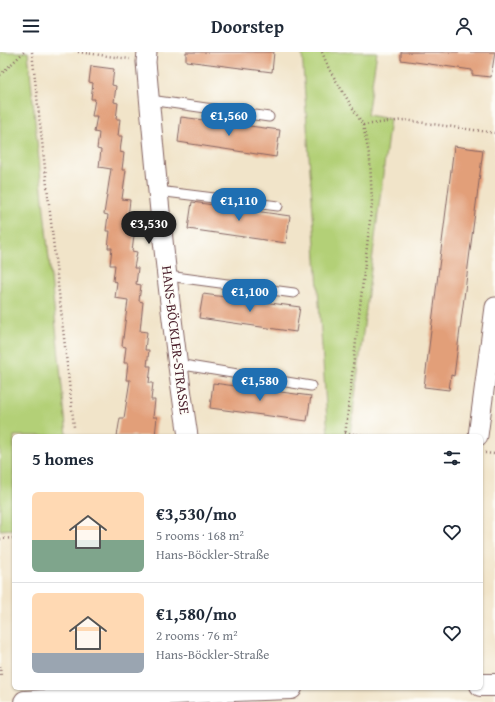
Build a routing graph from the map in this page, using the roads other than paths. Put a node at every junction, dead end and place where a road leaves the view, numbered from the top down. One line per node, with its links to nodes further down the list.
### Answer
1 (147, 57): 2 (street, HANS-BÖCKLER-STRASSE)
2 (150, 100): 3 (lane); 4 (street, HANS-BÖCKLER-STRASSE)
3 (269, 117)
4 (158, 191): 5 (lane); 6 (street, HANS-BÖCKLER-STRASSE)
5 (278, 206)
6 (168, 276): 7 (lane); 10 (street, HANS-BÖCKLER-STRASSE)
7 (294, 293)
8 (495, 307): 9 (street)
9 (492, 348): 13 (street)
10 (178, 364): 11 (lane); 12 (street, HANS-BÖCKLER-STRASSE)
11 (311, 386)
12 (188, 434)
13 (478, 434)
14 (483, 685): 15 (street)
15 (495, 685)
16 (210, 690): 17 (street)
17 (25, 702)

